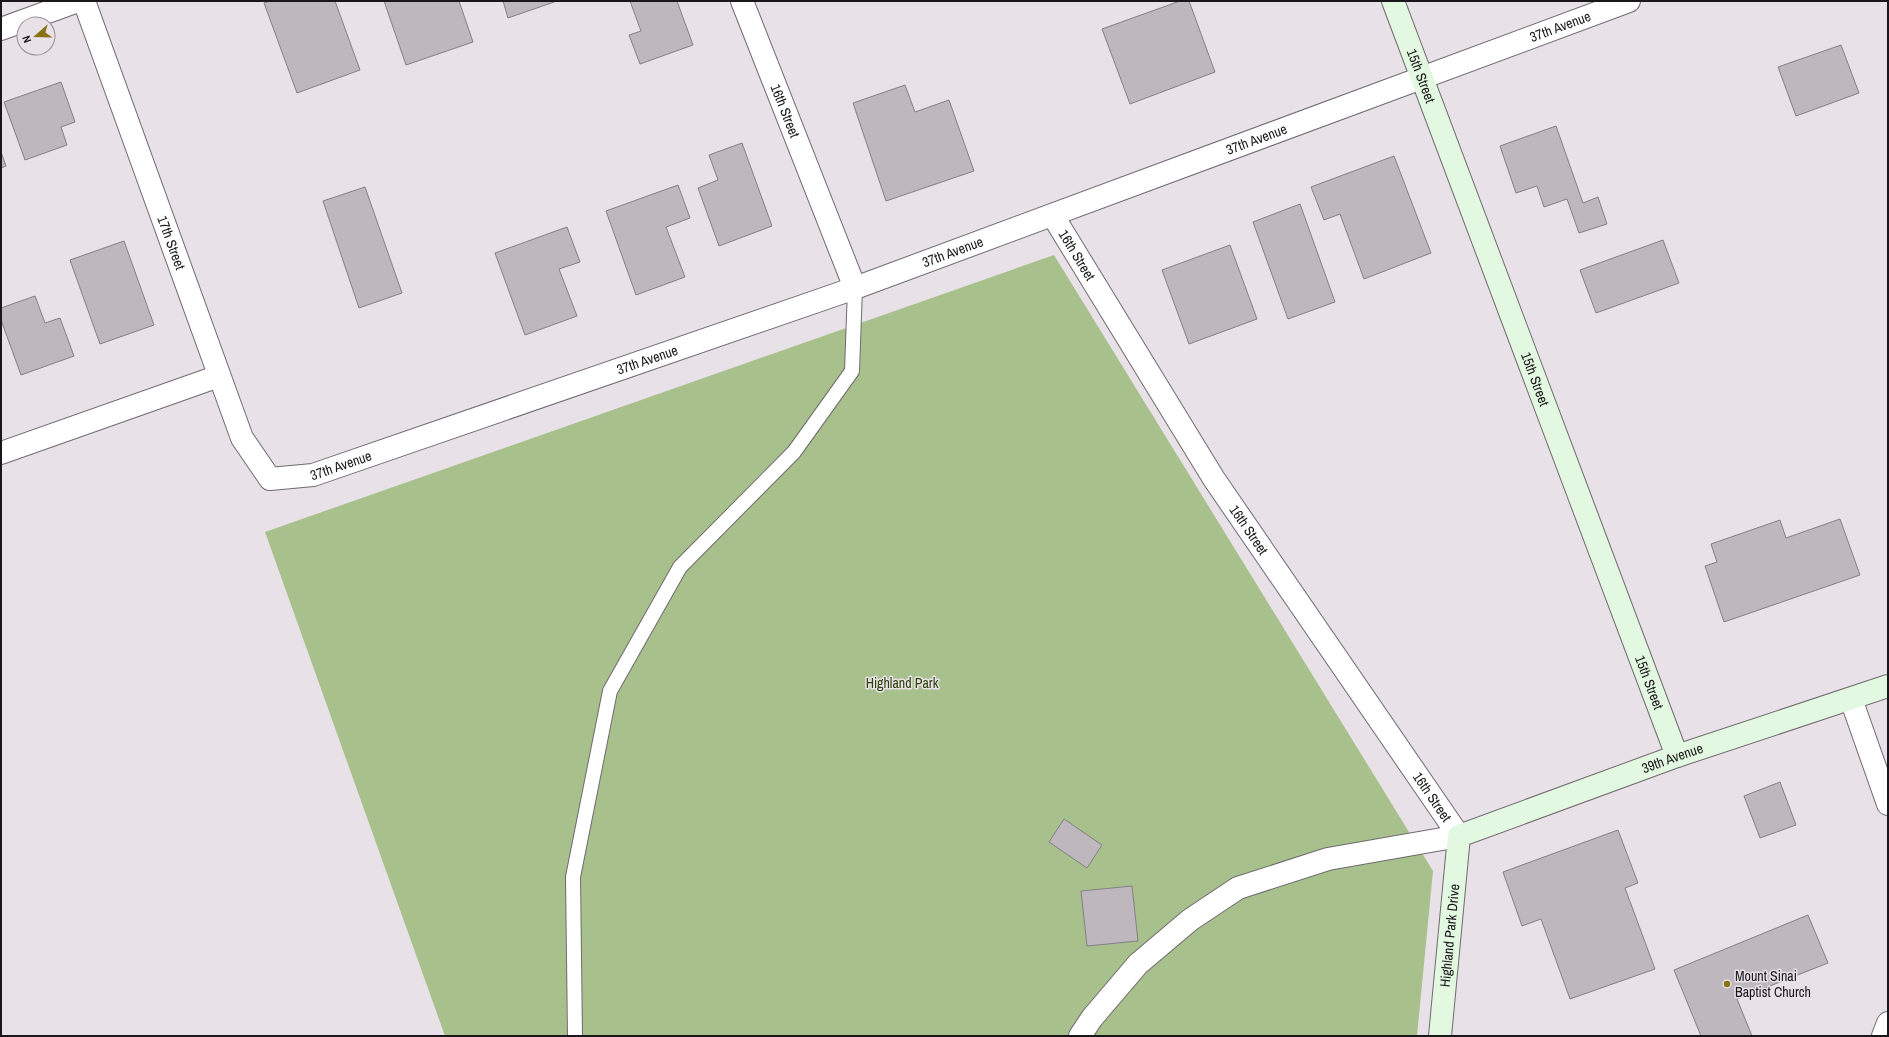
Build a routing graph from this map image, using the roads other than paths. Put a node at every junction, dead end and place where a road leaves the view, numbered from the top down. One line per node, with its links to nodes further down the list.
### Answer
1 (78, 1): 6 (street)
2 (84, 1): 10 (street, 17th Street)
3 (742, 1): 9 (street, 16th Street)
4 (1393, 1): 7 (street, 15th Street)
5 (1629, 1): 7 (street, 37th Avenue)
6 (1, 28)
7 (1421, 77): 8 (street, 37th Avenue); 15 (street, 15th Street)
8 (1053, 216): 9 (street, 37th Avenue); 17 (street, 16th Street)
9 (855, 288): 12 (street, 37th Avenue); 19 (lane)
10 (219, 376): 11 (street); 12 (street, 17th Street)
11 (1, 453)
12 (270, 479)
13 (1888, 686): 14 (street, 39th Avenue)
14 (1851, 699): 15 (street, 39th Avenue); 16 (street)
15 (1678, 756): 17 (street, 39th Avenue)
16 (1888, 804)
17 (1460, 836): 20 (street); 21 (street, Highland Park Drive)
18 (1888, 1023): 22 (street)
19 (575, 1036)
20 (1080, 1036)
21 (1440, 1036)
22 (1883, 1036)

